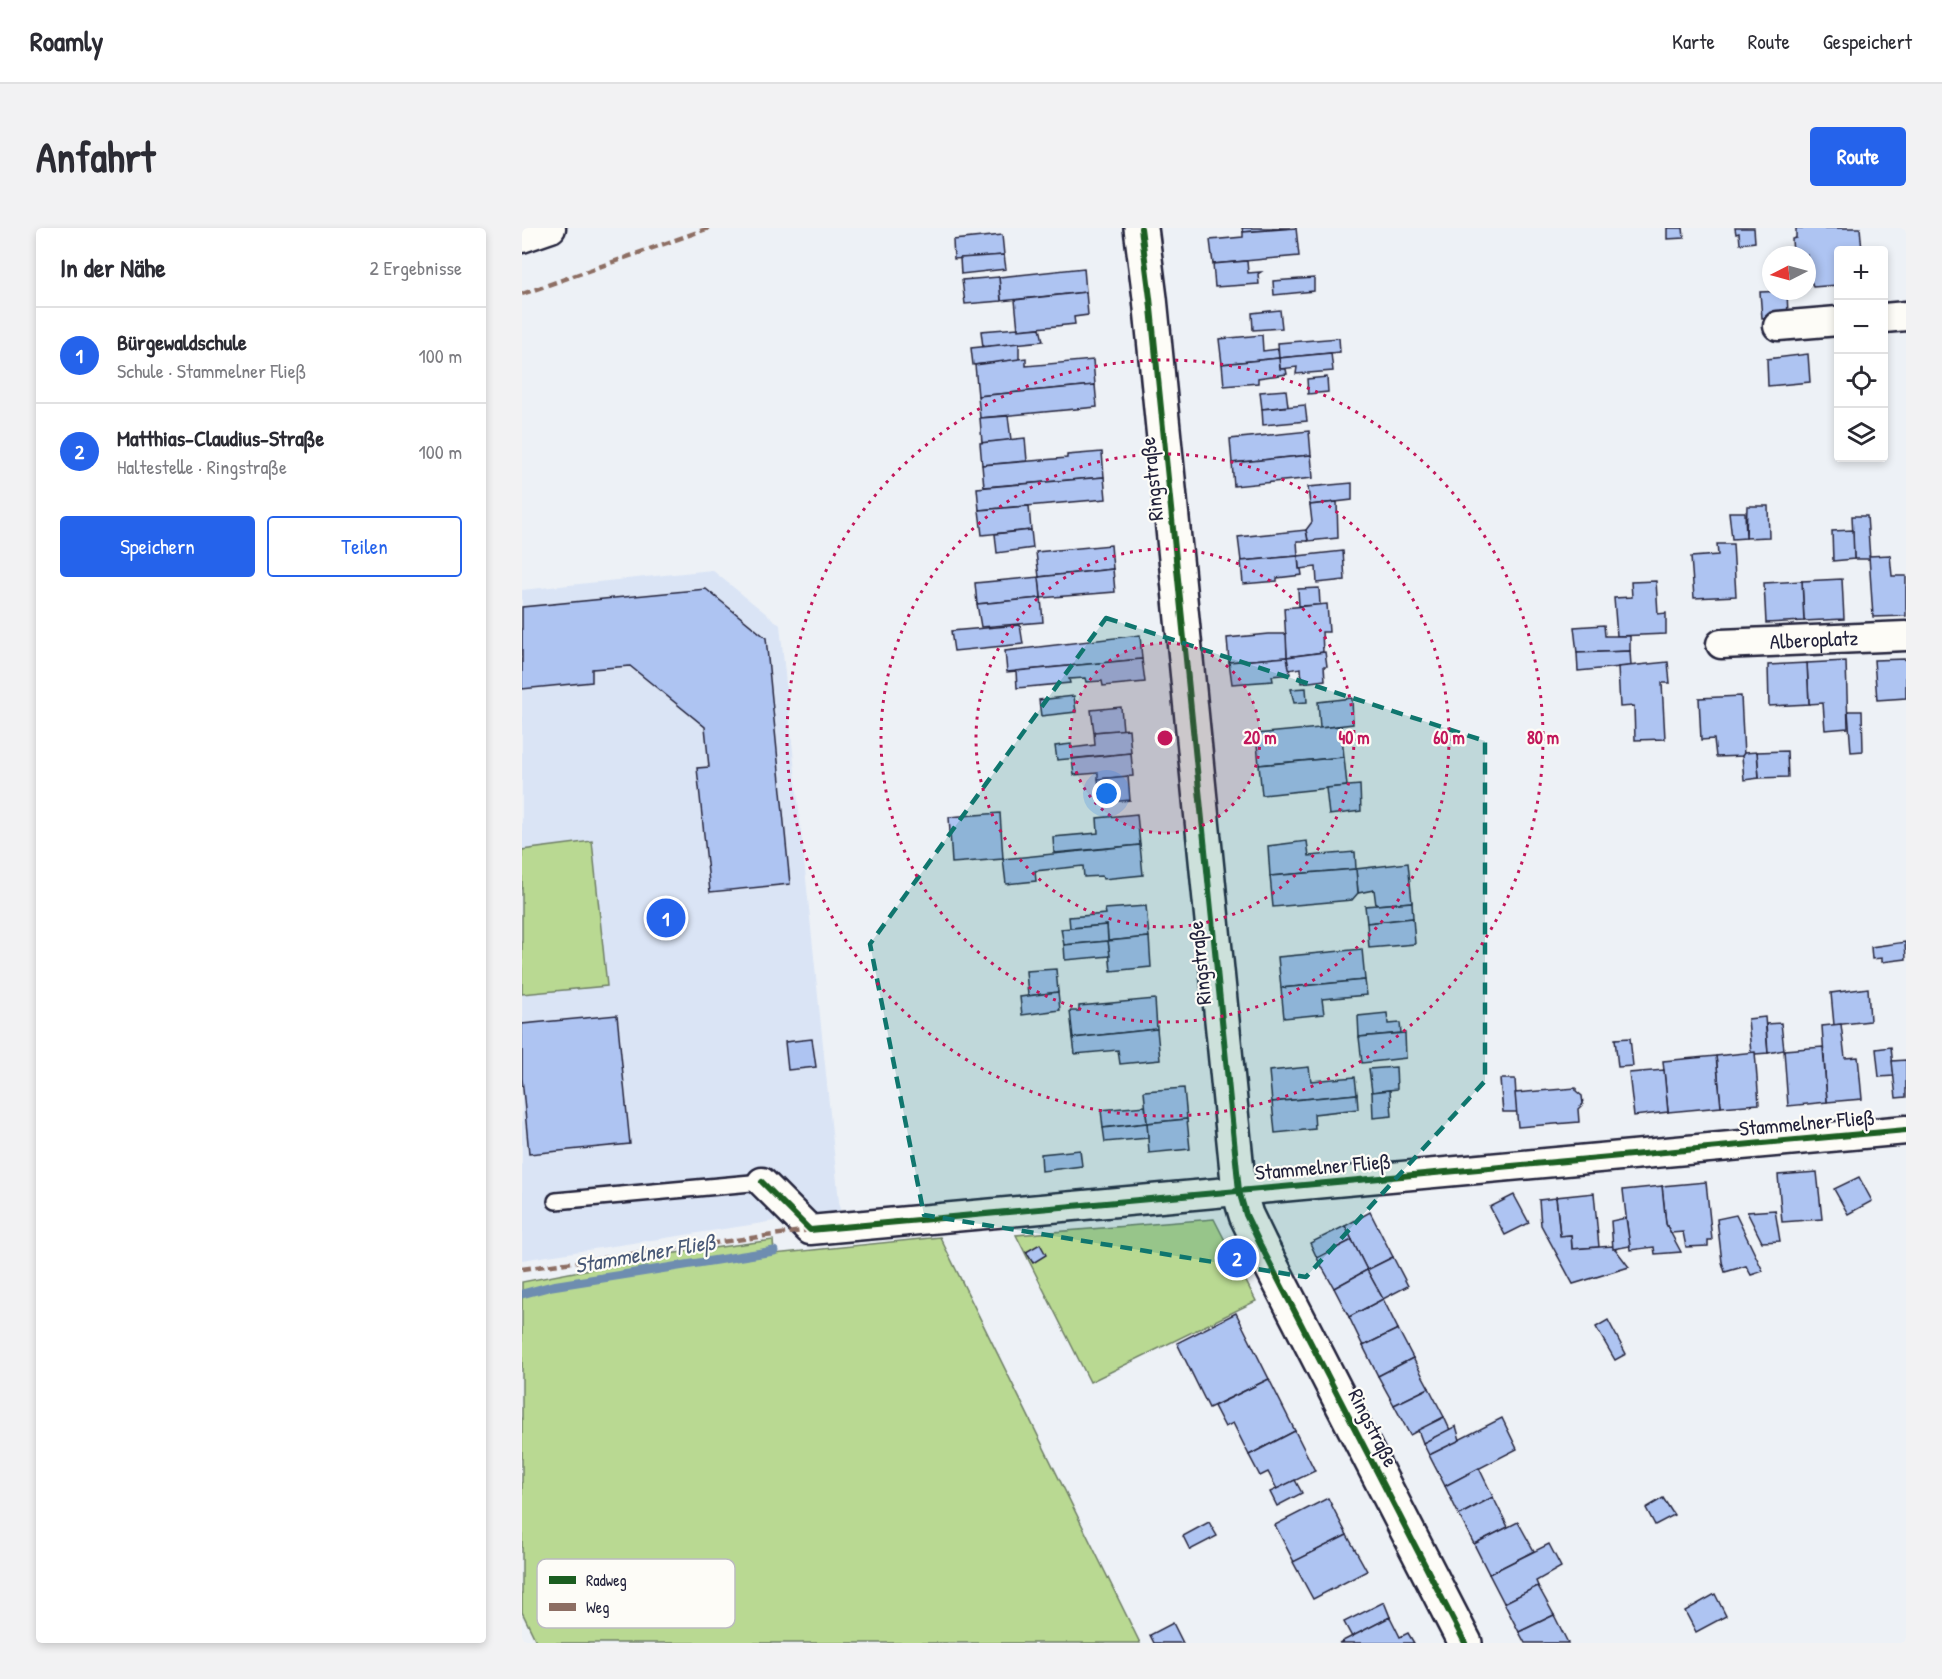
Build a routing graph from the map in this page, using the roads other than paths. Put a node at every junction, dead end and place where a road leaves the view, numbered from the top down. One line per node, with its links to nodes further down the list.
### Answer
1 (551, 228): 3 (street)
2 (1141, 228): 12 (main road, Ringstraße)
3 (522, 238)
4 (1906, 316): 5 (street)
5 (1888, 318)
6 (1834, 321): 7 (street)
7 (1778, 326)
8 (1906, 636): 9 (street, Alberoplatz)
9 (1721, 644)
10 (1906, 1130): 12 (street, Stammelner Fließ)
11 (762, 1182): 12 (street, Stammelner Fließ); 13 (lane)
12 (1239, 1191): 14 (main road, Ringstraße)
13 (556, 1201)
14 (1465, 1643)

